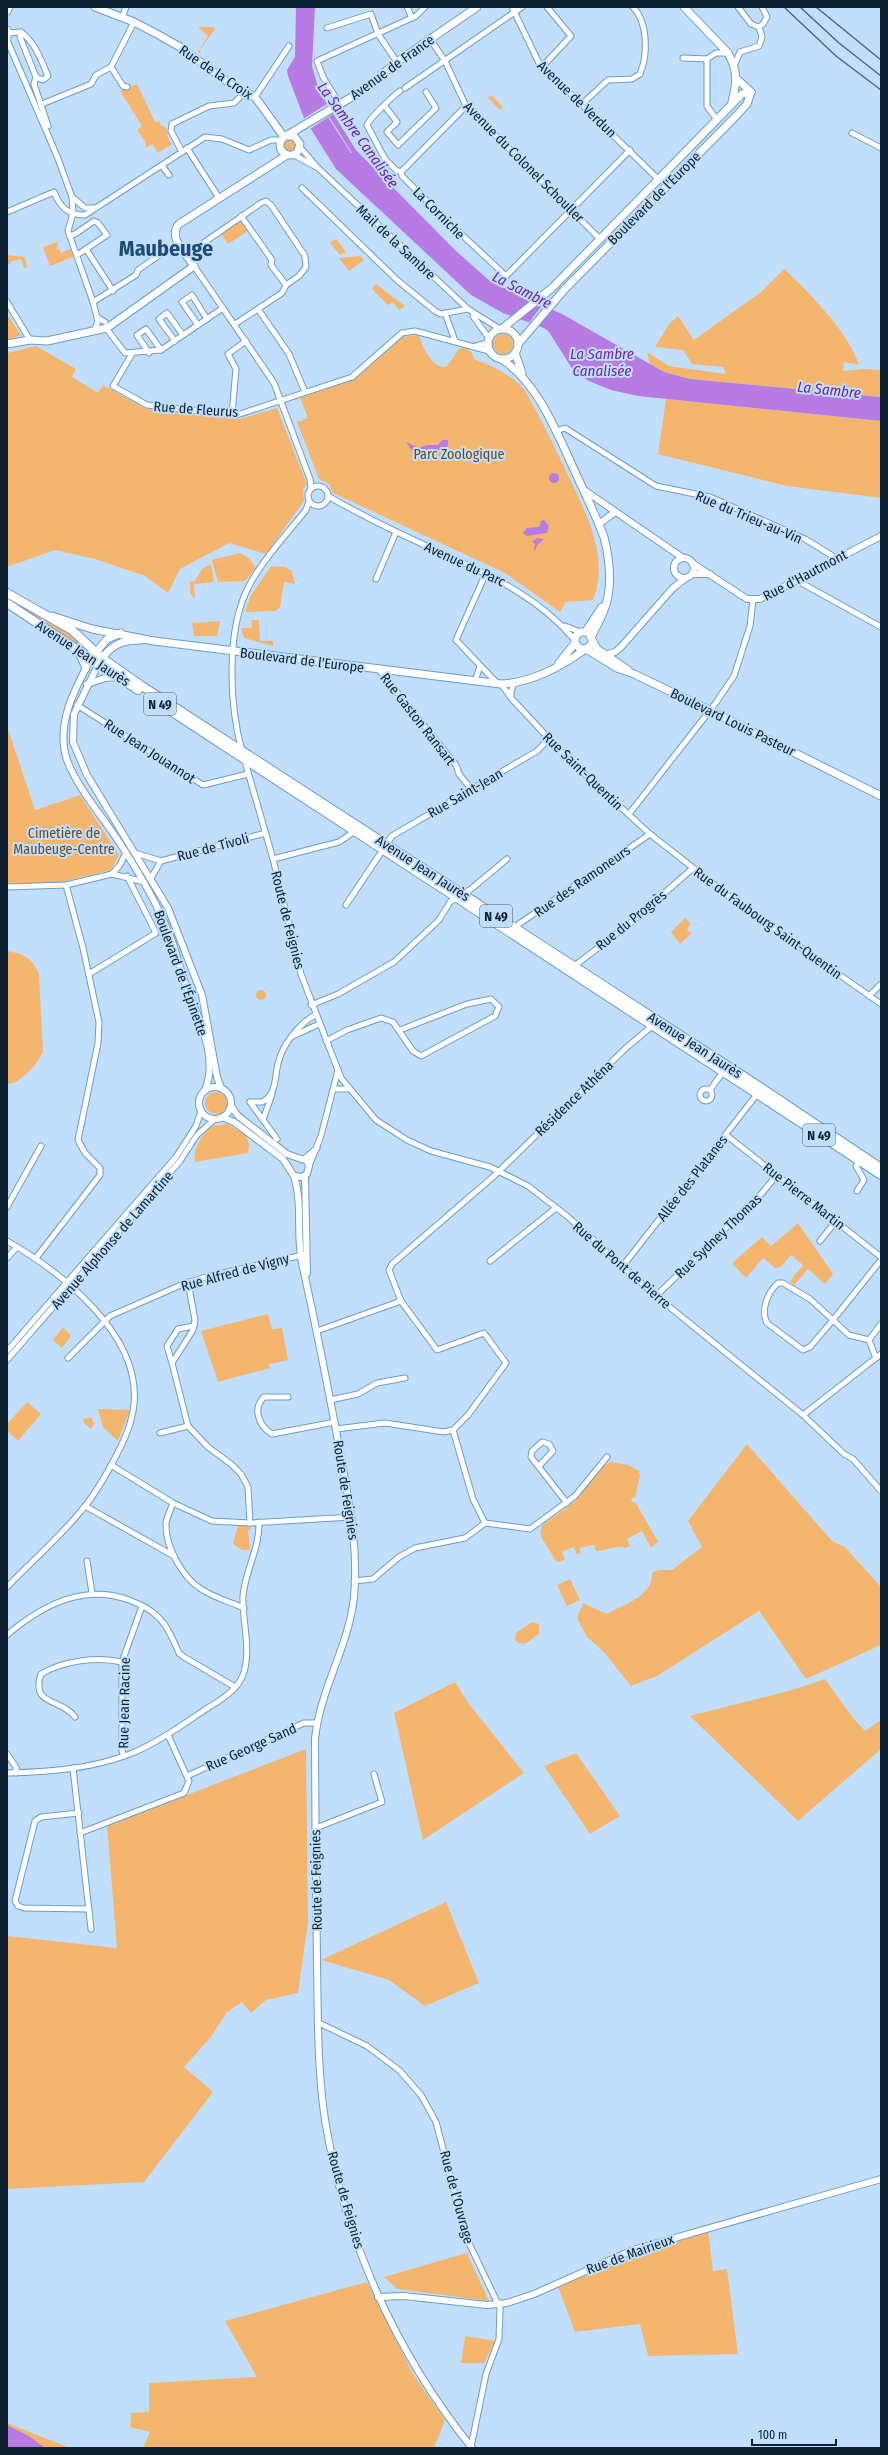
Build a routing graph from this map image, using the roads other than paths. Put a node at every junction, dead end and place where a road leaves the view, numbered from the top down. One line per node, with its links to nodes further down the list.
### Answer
1 (9, 7): 14 (main road)
2 (95, 7): 16 (main road, Rue de la Croix)
3 (126, 7): 16 (street)
4 (407, 7): 17 (street)
5 (425, 7): 17 (street)
6 (478, 7): 24 (main road, Avenue de France)
7 (512, 7): 15 (street, Avenue de Verdun)
8 (522, 7): 15 (street)
9 (547, 7): 33 (street)
10 (633, 7): 44 (street)
11 (684, 7): 26 (main road)
12 (738, 7): 19 (street)
13 (762, 7): 19 (street)
14 (7, 11)
15 (516, 12): 29 (street); 33 (street, Avenue de Verdun)
16 (122, 18): 18 (main road, Rue de la Croix)
17 (412, 18): 22 (street)
18 (134, 22): 32 (street); 37 (main road, Rue de la Croix)
19 (759, 27): 31 (street)
20 (327, 28): 22 (street)
21 (21, 32): 23 (street); 34 (street); 34 (street)
22 (378, 34): 30 (street); 42 (street)
23 (7, 35): 56 (street)
24 (430, 39): 29 (street, Avenue du Colonel Schouller); 30 (main road, Avenue de France)
25 (289, 46): 40 (street)
26 (728, 53): 28 (street); 31 (main road)
27 (683, 58): 28 (street)
28 (707, 59): 47 (street)
29 (445, 61): 45 (street); 46 (street, Avenue du Colonel Schouller)
30 (397, 62): 42 (main road, Avenue de France)
31 (734, 66): 35 (main road)
32 (111, 67): 36 (street); 43 (street)
33 (542, 67): 44 (street, Avenue de Verdun)
34 (36, 77): 43 (street)
35 (737, 79): 39 (main road); 41 (main road)
36 (127, 87)
37 (245, 92): 40 (main road, Rue de la Croix); 53 (street)
38 (426, 92): 45 (street)
39 (751, 92): 41 (main road); 100 (main road, Boulevard de l'Europe)
40 (255, 98): 50 (main road, Rue de la Croix)
41 (732, 102): 47 (main road)
42 (339, 103): 48 (main road, Avenue de France)
43 (42, 104): 56 (street)
44 (582, 104): 54 (street, Avenue de Verdun)
45 (384, 105): 59 (street, La Corniche)
46 (466, 106): 59 (street); 67 (street, Avenue du Colonel Schouller)
47 (717, 120): 61 (main road)
48 (305, 125): 50 (main road, Avenue de France); 51 (main road)
49 (852, 134): 52 (street)
50 (283, 140): 51 (main road); 53 (street); 55 (main road, Rue de la Croix); 62 (main road)
51 (299, 144): 55 (main road); 58 (street)
52 (881, 148)
53 (184, 150): 57 (street); 65 (street)
54 (630, 150): 61 (street, Avenue de Verdun); 67 (street)
55 (290, 155): 58 (street, Mail de la Sambre); 62 (main road)
56 (57, 156): 64 (street)
57 (162, 166): 60 (street); 66 (street)
58 (318, 168): 84 (street, Mail de la Sambre)
59 (400, 172): 67 (street, La Corniche)
60 (169, 175)
61 (658, 180): 72 (main road)
62 (235, 187): 65 (main road)
63 (302, 188): 85 (street)
64 (72, 197): 66 (street); 69 (street)
65 (219, 198): 76 (main road)
66 (102, 206): 69 (street)
67 (571, 210): 72 (street, Avenue du Colonel Schouller)
68 (7, 212): 69 (street)
69 (72, 213): 71 (street)
70 (242, 216): 76 (street); 78 (street); 78 (street)
71 (70, 236): 73 (street); 75 (street)
72 (600, 239): 91 (main road)
73 (86, 249): 75 (street); 79 (street)
74 (161, 254): 79 (street)
75 (77, 255): 81 (street)
76 (186, 255): 77 (main road)
77 (194, 266): 82 (street); 90 (main road)
78 (286, 285): 83 (street)
79 (113, 291): 81 (street)
80 (7, 302): 94 (street)
81 (93, 302): 86 (street)
82 (223, 308): 87 (street); 88 (street)
83 (258, 309): 88 (street); 109 (street)
84 (468, 309): 85 (street); 91 (street, Mail de la Sambre); 95 (street)
85 (445, 313): 98 (street)
86 (97, 317): 90 (street); 92 (street)
87 (208, 319): 89 (street); 89 (street)
88 (235, 324): 97 (street)
89 (198, 325): 93 (street)
90 (107, 326): 92 (main road); 106 (street)
91 (501, 328): 95 (main road); 100 (main road)
92 (95, 329): 94 (main road)
93 (183, 335): 96 (street); 96 (street)
94 (30, 340): 99 (main road)
95 (488, 340): 101 (street); 103 (main road)
96 (174, 341): 102 (street)
97 (246, 341): 110 (street); 111 (street)
98 (456, 341): 101 (street, Rue de Fleurus); 109 (street, Rue de Fleurus)
99 (7, 344)
100 (518, 344): 105 (main road)
101 (473, 346): 103 (street, Rue de Fleurus)
102 (161, 350): 104 (street); 104 (street)
103 (489, 351): 107 (main road)
104 (149, 353): 106 (street)
105 (515, 353): 107 (main road); 108 (main road)
106 (132, 354): 111 (street, Rue de Fleurus)
107 (501, 359): 108 (main road)
108 (530, 388): 112 (main road)
109 (305, 392): 110 (street, Rue de Fleurus)
110 (281, 400): 111 (street, Rue de Fleurus); 113 (street)
111 (232, 414)
112 (556, 431): 116 (main road); 125 (street, Rue du Trieu-au-Vin)
113 (310, 479): 114 (street); 115 (street)
114 (317, 486): 115 (street); 117 (street)
115 (311, 488): 118 (street)
116 (584, 490): 119 (street); 120 (main road)
117 (327, 499): 118 (street); 121 (street, Avenue du Parc)
118 (311, 503): 148 (street, Route de Feignies)
119 (615, 512): 120 (street); 123 (street)
120 (599, 524): 143 (main road)
121 (396, 532): 128 (street, Avenue du Parc); 133 (street)
122 (881, 536): 125 (street, Rue d'Hautmont)
123 (668, 546): 124 (street); 126 (street)
124 (683, 558): 126 (street); 127 (street)
125 (836, 558): 134 (street, Rue d'Hautmont)
126 (676, 562): 129 (street)
127 (692, 563): 130 (street); 131 (street, Rue d'Hautmont)
128 (486, 573): 140 (street, Avenue du Parc); 153 (street, Rue Saint-Quentin)
129 (675, 573): 132 (street); 135 (street)
130 (692, 574): 131 (street); 132 (street)
131 (710, 574): 137 (street, Rue d'Hautmont)
132 (686, 578): 135 (street)
133 (376, 579)
134 (796, 580): 137 (street, Rue d'Hautmont); 141 (street)
135 (673, 588): 150 (street)
136 (7, 593): 139 (main road, Avenue Jean Jaurès / N 49)
137 (753, 600): 164 (street)
138 (7, 603): 146 (main road, Avenue Jean Jaurès / N 49)
139 (44, 614): 142 (main road, Boulevard de l'Europe); 149 (main road, Avenue Jean Jaurès / N 49)
140 (562, 625): 143 (street); 145 (street, Avenue du Parc)
141 (881, 627)
142 (121, 633): 144 (main road, Boulevard de l'Europe); 149 (main road)
143 (588, 635): 145 (main road, Boulevard de l'Europe); 147 (main road, Boulevard de l'Europe); 150 (main road)
144 (154, 640): 148 (main road, Boulevard de l'Europe); 151 (main road)
145 (575, 641): 147 (main road, Boulevard Louis Pasteur); 152 (main road, Boulevard de l'Europe)
146 (76, 649): 149 (main road, Avenue Jean Jaurès / N 49); 154 (street)
147 (585, 649): 152 (main road, Boulevard de l'Europe); 156 (main road, Boulevard Louis Pasteur)
148 (234, 651): 155 (main road, Boulevard de l'Europe); 166 (street, Route de Feignies)
149 (93, 655): 151 (main road, Avenue Jean Jaurès / N 49); 154 (street, Boulevard de l'Épinette)
150 (604, 655): 156 (main road)
151 (101, 661): 157 (main road, Avenue Jean Jaurès / N 49); 160 (street, Boulevard de l'Épinette); 166 (main road, Avenue Jean Jaurès / N 49)
152 (558, 664): 159 (main road, Boulevard de l'Europe)
153 (480, 666): 158 (street); 161 (street, Rue Saint-Quentin)
154 (86, 669): 177 (street, Boulevard de l'Épinette)
155 (379, 670): 158 (main road, Boulevard de l'Europe); 169 (street, Rue Gaston Ransart)
156 (634, 674): 164 (main road, Boulevard Louis Pasteur)
157 (120, 677): 160 (street); 167 (main road, Avenue Jean Jaurès / N 49)
158 (474, 681): 161 (main road, Boulevard de l'Europe)
159 (514, 682): 161 (main road, Boulevard de l'Europe); 162 (street)
160 (87, 684): 163 (street, Boulevard de l'Épinette)
161 (499, 684): 162 (street, Rue Saint-Quentin)
162 (512, 699): 165 (street, Rue Saint-Quentin)
163 (77, 705): 168 (street, Rue Jean Jouannot); 178 (street, Boulevard de l'Épinette)
164 (709, 710): 170 (main road, Boulevard Louis Pasteur); 171 (street)
165 (549, 739): 169 (street, Rue Saint-Jean); 171 (street, Rue Saint-Quentin)
166 (241, 749): 167 (street, Route de Feignies); 176 (main road, Avenue Jean Jaurès / N 49)
167 (244, 759): 168 (street, Route de Feignies); 172 (main road, Avenue Jean Jaurès / N 49)
168 (248, 774): 173 (street, Route de Feignies)
169 (471, 789): 176 (street, Rue Saint-Jean)
170 (881, 796)
171 (629, 814): 174 (street, Rue Saint-Quentin)
172 (355, 831): 176 (main road, Avenue Jean Jaurès / N 49); 179 (street)
173 (266, 833): 179 (street, Route de Feignies); 181 (street, Rue de Tivoli)
174 (650, 834): 175 (street, Rue Saint-Quentin); 191 (street, Rue des Ramoneurs)
175 (658, 840): 182 (street, Rue du Faubourg Saint-Quentin)
176 (385, 847): 189 (main road, Avenue Jean Jaurès / N 49); 190 (street, Rue Saint-Jean)
177 (126, 852): 183 (street); 186 (street, Boulevard de l'Épinette)
178 (135, 853): 181 (street, Rue de Tivoli); 185 (street, Boulevard de l'Épinette)
179 (273, 859): 197 (street, Route de Feignies)
180 (507, 860): 189 (street)
181 (161, 861): 185 (street, Rue de Tivoli)
182 (692, 868): 192 (street, Rue du Progrès); 195 (street, Rue du Faubourg Saint-Quentin)
183 (112, 874): 184 (street); 187 (street)
184 (127, 876): 186 (street); 193 (street)
185 (151, 878): 208 (street, Boulevard de l'Épinette)
186 (144, 882): 211 (street, Boulevard de l'Épinette)
187 (66, 884): 188 (street); 193 (street)
188 (7, 887)
189 (460, 895): 191 (main road, Avenue Jean Jaurès / N 49); 192 (main road, Avenue Jean Jaurès / N 49); 197 (street)
190 (346, 905)
191 (513, 928): 192 (main road, Avenue Jean Jaurès / N 49)
192 (571, 968): 200 (main road, Avenue Jean Jaurès / N 49); 214 (main road, Avenue Jean Jaurès / N 49)
193 (89, 974): 244 (street)
194 (881, 984): 195 (street)
195 (869, 996): 196 (street, Rue du Faubourg Saint-Quentin)
196 (881, 1004)
197 (311, 1005): 198 (street, Route de Feignies)
198 (315, 1015): 199 (street, Route de Feignies); 202 (street)
199 (319, 1024): 202 (street); 203 (street, Route de Feignies)
200 (652, 1026): 205 (main road, Avenue Jean Jaurès / N 49); 230 (street, Résidence Athéna)
201 (400, 1030): 201 (street); 203 (street)
202 (292, 1037): 213 (street)
203 (326, 1041): 204 (street, Route de Feignies)
204 (338, 1070): 206 (street, Route de Feignies); 207 (street)
205 (723, 1072): 212 (street); 214 (main road, Avenue Jean Jaurès / N 49)
206 (341, 1078): 207 (street); 209 (street); 210 (street, Rue du Pont de Pierre)
207 (334, 1080): 215 (street)
208 (221, 1088): 211 (street); 216 (street)
209 (336, 1089): 210 (street); 215 (street)
210 (348, 1089): 230 (street, Rue du Pont de Pierre)
211 (205, 1090): 217 (street)
212 (710, 1090)
213 (273, 1092): 220 (street); 220 (street)
214 (759, 1092): 221 (street, Allée des Platanes); 226 (main road, Avenue Jean Jaurès / N 49); 229 (main road, Avenue Jean Jaurès / N 49)
215 (332, 1093): 224 (street)
216 (231, 1106): 218 (street); 225 (street)
217 (201, 1111): 219 (street); 249 (street, Avenue Alphonse de Lamartine)
218 (222, 1118): 219 (street); 228 (street)
219 (214, 1119): 249 (street, Avenue Alphonse de Lamartine)
220 (263, 1120): 222 (street)
221 (726, 1135): 231 (street, Rue Pierre Martin); 247 (street, Allée des Platanes)
222 (277, 1139)
223 (40, 1146): 236 (street)
224 (318, 1148): 225 (street); 227 (street)
225 (301, 1159): 227 (street); 228 (street)
226 (859, 1161): 232 (main road, Avenue Jean Jaurès / N 49); 235 (street)
227 (309, 1166): 234 (street)
228 (290, 1167): 233 (street)
229 (881, 1168)
230 (498, 1170): 237 (street, Rue du Pont de Pierre); 251 (street, Résidence Athéna)
231 (777, 1175): 238 (street, Rue Pierre Martin); 250 (street, Rue Sydney Thomas)
232 (881, 1175)
233 (294, 1176): 234 (street); 242 (street, Route de Feignies)
234 (305, 1176): 242 (street, Route de Feignies)
235 (857, 1191)
236 (7, 1207)
237 (556, 1208): 246 (street); 247 (street, Rue du Pont de Pierre)
238 (836, 1221): 240 (street); 245 (street, Rue Pierre Martin)
239 (7, 1241): 241 (street)
240 (820, 1241)
241 (17, 1247): 243 (street); 244 (street)
242 (304, 1255): 248 (street, Rue Alfred de Vigny); 256 (street, Route de Feignies)
243 (7, 1258)
244 (36, 1258): 249 (street)
245 (881, 1259): 253 (street)
246 (490, 1261)
247 (622, 1268): 250 (street, Rue du Pont de Pierre)
248 (188, 1282): 252 (street, Rue Alfred de Vigny); 255 (street)
249 (68, 1284): 252 (street); 258 (street, Avenue Alphonse de Lamartine); 262 (street, Avenue Alphonse de Lamartine)
250 (656, 1296): 267 (street, Rue du Pont de Pierre)
251 (401, 1300): 256 (street); 270 (street, Résidence Athéna)
252 (104, 1320): 260 (street, Rue Alfred de Vigny); 273 (street)
253 (833, 1320): 253 (street); 257 (street)
254 (881, 1324): 257 (street)
255 (194, 1326): 263 (street); 263 (street)
256 (317, 1331): 266 (street, Route de Feignies)
257 (869, 1340): 261 (street)
258 (7, 1351)
259 (881, 1354): 261 (street)
260 (68, 1358)
261 (876, 1358): 267 (street)
262 (7, 1360)
263 (172, 1363): 269 (street)
264 (404, 1378): 266 (street)
265 (288, 1397): 268 (street)
266 (330, 1400): 268 (street, Route de Feignies)
267 (803, 1414): 275 (street, Rue du Pont de Pierre)
268 (335, 1425): 270 (street); 279 (street, Route de Feignies)
269 (188, 1426): 271 (street); 281 (street)
270 (453, 1430): 282 (street)
271 (160, 1433)
272 (607, 1457): 276 (street)
273 (112, 1465): 277 (street); 278 (street)
274 (538, 1466): 274 (street); 276 (street)
275 (881, 1491)
276 (567, 1502): 282 (street)
277 (173, 1503): 281 (street); 283 (street)
278 (85, 1506): 283 (street); 286 (street)
279 (352, 1517): 280 (street); 285 (street, Route de Feignies)
280 (259, 1522): 281 (street); 289 (street)
281 (250, 1523)
282 (485, 1523): 285 (street)
283 (174, 1556): 289 (street)
284 (87, 1561): 287 (street)
285 (354, 1581): 294 (street, Route de Feignies)
286 (7, 1587)
287 (92, 1593): 288 (street); 290 (street)
288 (142, 1606): 291 (street, Rue Jean Racine); 292 (street)
289 (244, 1608): 292 (street)
290 (7, 1635)
291 (122, 1662): 293 (street); 297 (street, Rue Jean Racine)
292 (235, 1687): 295 (street)
293 (75, 1717)
294 (316, 1723): 302 (street, Rue George Sand); 304 (street, Route de Feignies)
295 (168, 1735): 297 (street); 302 (street)
296 (7, 1754): 300 (street)
297 (124, 1756): 298 (street)
298 (73, 1768): 300 (street); 303 (street)
299 (7, 1773): 300 (street)
300 (16, 1773)
301 (374, 1774): 304 (street)
302 (187, 1776): 305 (street)
303 (79, 1813): 305 (street); 306 (street)
304 (316, 1828): 308 (street, Route de Feignies)
305 (80, 1833): 306 (street)
306 (89, 1909): 307 (street)
307 (91, 1929)
308 (317, 2022): 310 (street, Route de Feignies); 311 (street, Rue de l'Ouvrage)
309 (881, 2179): 311 (street, Rue de Mairieux)
310 (378, 2297): 311 (street, Rue de Mairieux); 312 (street, Route de Feignies)
311 (498, 2305): 312 (street, Rue de l'Ouvrage)
312 (472, 2448)

